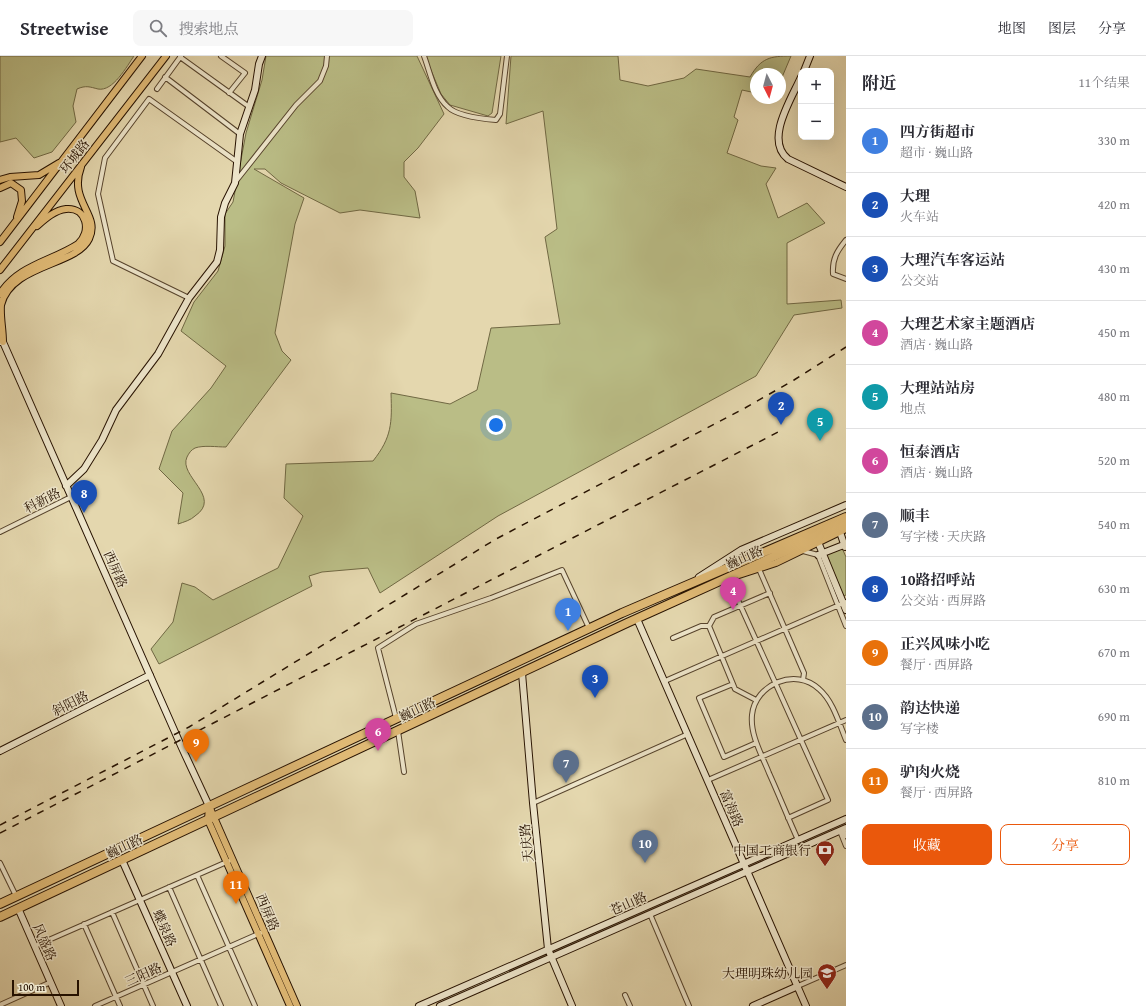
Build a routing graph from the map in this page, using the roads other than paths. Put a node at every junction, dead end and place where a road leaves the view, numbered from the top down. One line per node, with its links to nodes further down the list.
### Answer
1 (142, 56): 17 (main road, 环城路)
2 (166, 56): 18 (main road, 环城路)
3 (221, 56): 14 (street)
4 (262, 56): 15 (street)
5 (327, 56): 21 (street)
6 (424, 56): 7 (street)
7 (507, 56)
8 (810, 56): 10 (street)
9 (181, 57): 11 (street); 14 (street)
10 (805, 68)
11 (165, 77): 13 (street); 16 (street)
12 (798, 84): 23 (street)
13 (157, 89)
14 (229, 94): 15 (street)
15 (248, 106): 16 (street)
16 (240, 134): 19 (street)
17 (71, 151): 20 (main road); 24 (main road, 环城路)
18 (84, 160): 25 (main road, 环城路); 32 (main road)
19 (236, 161): 21 (street); 31 (street)
20 (0, 180)
21 (235, 183): 31 (street)
22 (0, 188): 24 (main road)
23 (846, 188)
24 (14, 224): 27 (main road, 环城路)
25 (26, 236): 28 (main road, 环城路); 30 (main road)
26 (846, 240): 29 (street)
27 (0, 242)
28 (0, 270)
29 (846, 279)
30 (0, 294)
31 (189, 298): 35 (street)
32 (1, 341): 34 (street, 西屏路)
33 (0, 354): 34 (street)
34 (8, 354): 35 (street, 西屏路)
35 (66, 486): 36 (street, 西屏路)
36 (71, 497): 41 (street, 科新路); 63 (street, 西屏路)
37 (846, 505): 49 (street)
38 (846, 517): 49 (highway, 巍山路)
39 (846, 524): 48 (highway, 巍山路)
40 (846, 529): 42 (main road)
41 (0, 532)
42 (840, 532): 43 (main road); 44 (street)
43 (818, 542): 45 (main road); 46 (street)
44 (846, 545): 46 (street)
45 (801, 552): 46 (street); 47 (main road)
46 (820, 554): 51 (street)
47 (759, 569): 48 (main road); 50 (street)
48 (728, 578): 52 (street); 54 (highway, 巍山路)
49 (686, 586): 57 (highway, 巍山路)
50 (770, 593): 52 (street); 58 (street)
51 (842, 604): 53 (street); 56 (street); 58 (street)
52 (742, 605): 55 (street); 60 (street)
53 (846, 610)
54 (638, 619): 62 (highway, 巍山路); 65 (street, 富海路)
55 (709, 626): 59 (street); 61 (street)
56 (846, 626)
57 (589, 628): 69 (highway, 巍山路); 69 (street)
58 (785, 629): 60 (street); 64 (street)
59 (674, 638)
60 (757, 641): 61 (street); 66 (street)
61 (721, 657): 65 (street); 67 (street)
62 (522, 673): 72 (highway, 巍山路); 81 (street, 天庆路)
63 (150, 675): 77 (street, 斜阳路); 82 (street, 西屏路)
64 (803, 680): 66 (street); 71 (street)
65 (665, 681): 73 (street, 富海路)
66 (776, 682): 68 (street); 74 (street)
67 (733, 684): 68 (street); 76 (street)
68 (756, 700): 76 (street)
69 (396, 718): 72 (highway); 82 (highway, 巍山路)
70 (846, 720): 71 (street)
71 (839, 723): 74 (street); 75 (street)
72 (398, 731): 79 (street); 83 (highway, 巍山路)
73 (688, 734): 80 (street, 富海路); 81 (street)
74 (801, 740): 78 (street); 84 (street)
75 (846, 740)
76 (756, 743): 78 (street)
77 (0, 751)
78 (763, 757): 80 (street); 84 (street)
79 (404, 772)
80 (708, 780): 94 (street, 富海路)
81 (533, 803): 109 (street, 天庆路)
82 (209, 806): 83 (main road, 西屏路); 98 (highway, 巍山路)
83 (212, 818): 90 (main road, 西屏路); 91 (highway, 巍山路); 92 (main road, 西屏路)
84 (788, 818): 88 (street)
85 (846, 819): 88 (street, 苍山路)
86 (843, 830): 87 (street); 89 (street); 95 (street, 苍山路)
87 (846, 836)
88 (798, 840): 94 (street, 苍山路)
89 (846, 846)
90 (233, 859): 92 (street); 106 (main road, 西屏路)
91 (122, 860): 99 (street, 蝶泉路); 101 (highway, 巍山路)
92 (227, 862): 96 (street); 106 (main road, 西屏路)
93 (0, 863): 98 (street)
94 (744, 864): 95 (street, 富海路); 109 (street, 苍山路)
95 (748, 871): 103 (street, 苍山路); 116 (street, 富海路)
96 (198, 875): 97 (street); 108 (street)
97 (169, 887): 99 (street); 111 (street)
98 (16, 896): 100 (highway, 巍山路); 101 (highway)
99 (140, 900): 102 (street); 113 (street, 蝶泉路)
100 (0, 904)
101 (18, 908): 104 (highway, 巍山路); 107 (street, 风盛路)
102 (112, 912): 105 (street); 115 (street)
103 (650, 914): 110 (street, 苍山路); 133 (street)
104 (0, 917)
105 (84, 924): 107 (street); 118 (street)
106 (262, 933): 108 (street, 三阳路); 128 (main road, 西屏路)
107 (35, 946): 114 (street, 风盛路)
108 (229, 947): 111 (street, 三阳路); 127 (street)
109 (548, 949): 110 (street, 天庆路); 129 (street, 苍山路)
110 (552, 957): 119 (street, 苍山路); 131 (street, 天庆路)
111 (201, 960): 113 (street, 三阳路); 126 (street)
112 (846, 965): 116 (street)
113 (172, 972): 115 (street, 三阳路); 125 (street, 蝶泉路)
114 (51, 982): 120 (street); 121 (street, 风盛路)
115 (144, 985): 118 (street, 三阳路); 124 (street)
116 (798, 986): 134 (street); 135 (street, 富海路)
117 (625, 995): 132 (street)
118 (116, 997): 122 (street, 三阳路); 123 (street)
119 (449, 1004): 130 (street, 苍山路)
120 (0, 1005)
121 (61, 1006)
122 (95, 1006)
123 (120, 1006)
124 (153, 1006)
125 (187, 1006)
126 (221, 1006)
127 (255, 1006)
128 (294, 1006)
129 (419, 1006)
130 (440, 1006)
131 (572, 1006)
132 (630, 1006)
133 (689, 1006)
134 (753, 1006)
135 (806, 1006)

